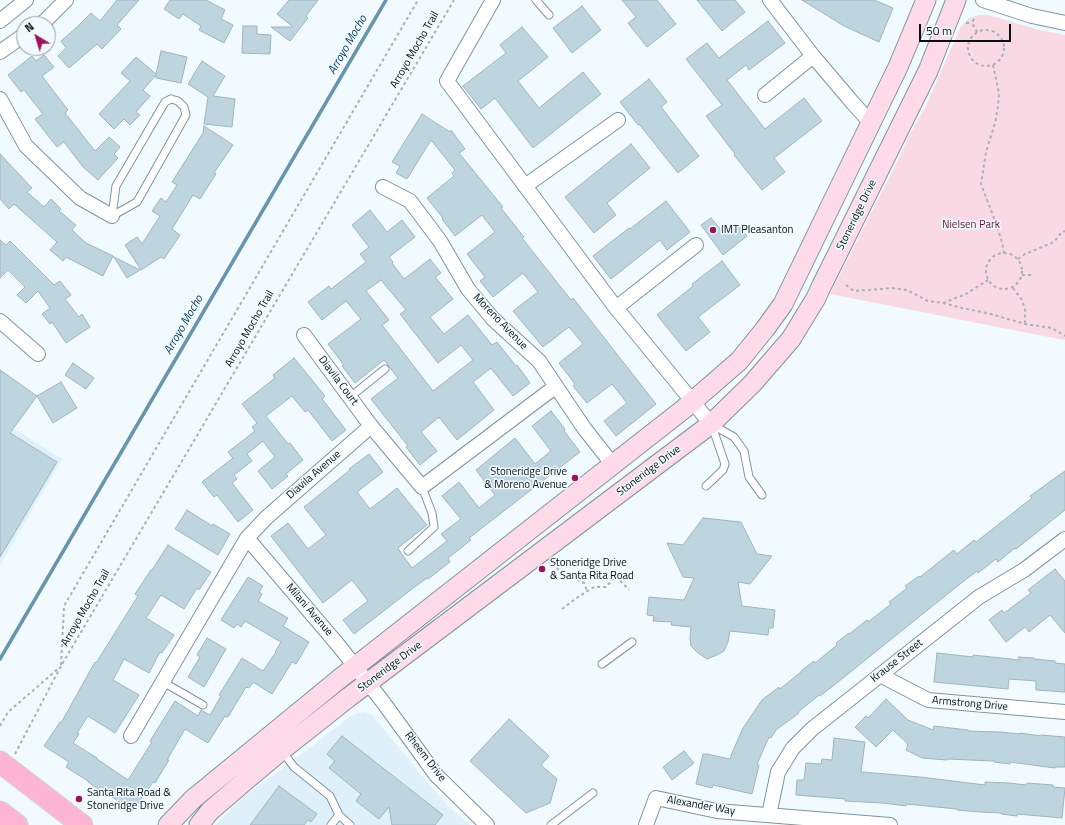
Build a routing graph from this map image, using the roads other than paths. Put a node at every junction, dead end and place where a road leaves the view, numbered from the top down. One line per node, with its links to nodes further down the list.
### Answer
1 (26, 0): 11 (street)
2 (66, 0): 10 (street)
3 (493, 0): 20 (street)
4 (536, 0): 9 (lane)
5 (770, 0): 15 (street)
6 (926, 0): 19 (main road, Stoneridge Drive)
7 (956, 0): 32 (main road, Stoneridge Drive)
8 (983, 0): 12 (street)
9 (549, 15)
10 (50, 16)
11 (0, 21)
12 (1065, 23)
13 (16, 41): 14 (street)
14 (0, 52)
15 (813, 56): 16 (street); 19 (street)
16 (765, 95)
17 (0, 99): 22 (street)
18 (618, 120): 20 (street)
19 (870, 122): 31 (main road, Stoneridge Drive)
20 (525, 186): 24 (street)
21 (383, 187): 29 (street, Moreno Avenue)
22 (112, 216): 22 (lane)
23 (696, 245): 24 (street)
24 (616, 308): 31 (street)
25 (0, 321): 27 (street)
26 (304, 335): 30 (street, Diavila Court)
27 (38, 354)
28 (385, 369): 30 (lane)
29 (555, 387): 34 (street, Moreno Avenue); 36 (street)
30 (350, 396): 33 (street, Diavila Court)
31 (693, 402): 32 (street); 34 (main road, Stoneridge Drive)
32 (711, 424): 35 (lane); 37 (lane); 46 (main road, Stoneridge Drive)
33 (371, 426): 36 (street); 38 (street, Diavila Avenue)
34 (613, 465): 43 (main road, Stoneridge Drive)
35 (706, 486)
36 (422, 487): 40 (lane)
37 (762, 495)
38 (247, 538): 43 (street, Milani Avenue); 45 (street, Diavila Avenue)
39 (1064, 542): 44 (street, Krause Street)
40 (408, 551)
41 (632, 642): 42 (lane)
42 (602, 664)
43 (354, 667): 46 (street, Milani Avenue); 58 (main road, Stoneridge Drive)
44 (880, 675): 48 (street, Armstrong Drive); 55 (street, Krause Street)
45 (163, 682): 47 (lane); 49 (street, Diavila Avenue)
46 (368, 684): 50 (main road, Stoneridge Drive); 62 (street, Rheem Drive)
47 (203, 705)
48 (1065, 712)
49 (131, 736)
50 (282, 750): 54 (lane); 59 (main road, Stoneridge Drive)
51 (4, 765): 57 (main road)
52 (593, 793): 63 (lane)
53 (0, 812): 56 (main road)
54 (339, 815): 60 (lane); 61 (lane)
55 (769, 815): 64 (street, Alexander Way); 65 (street, Alexander Way)
56 (17, 825)
57 (82, 825)
58 (168, 825)
59 (199, 825)
60 (331, 825)
61 (350, 825)
62 (488, 825)
63 (551, 825)
64 (646, 825)
65 (890, 825)

